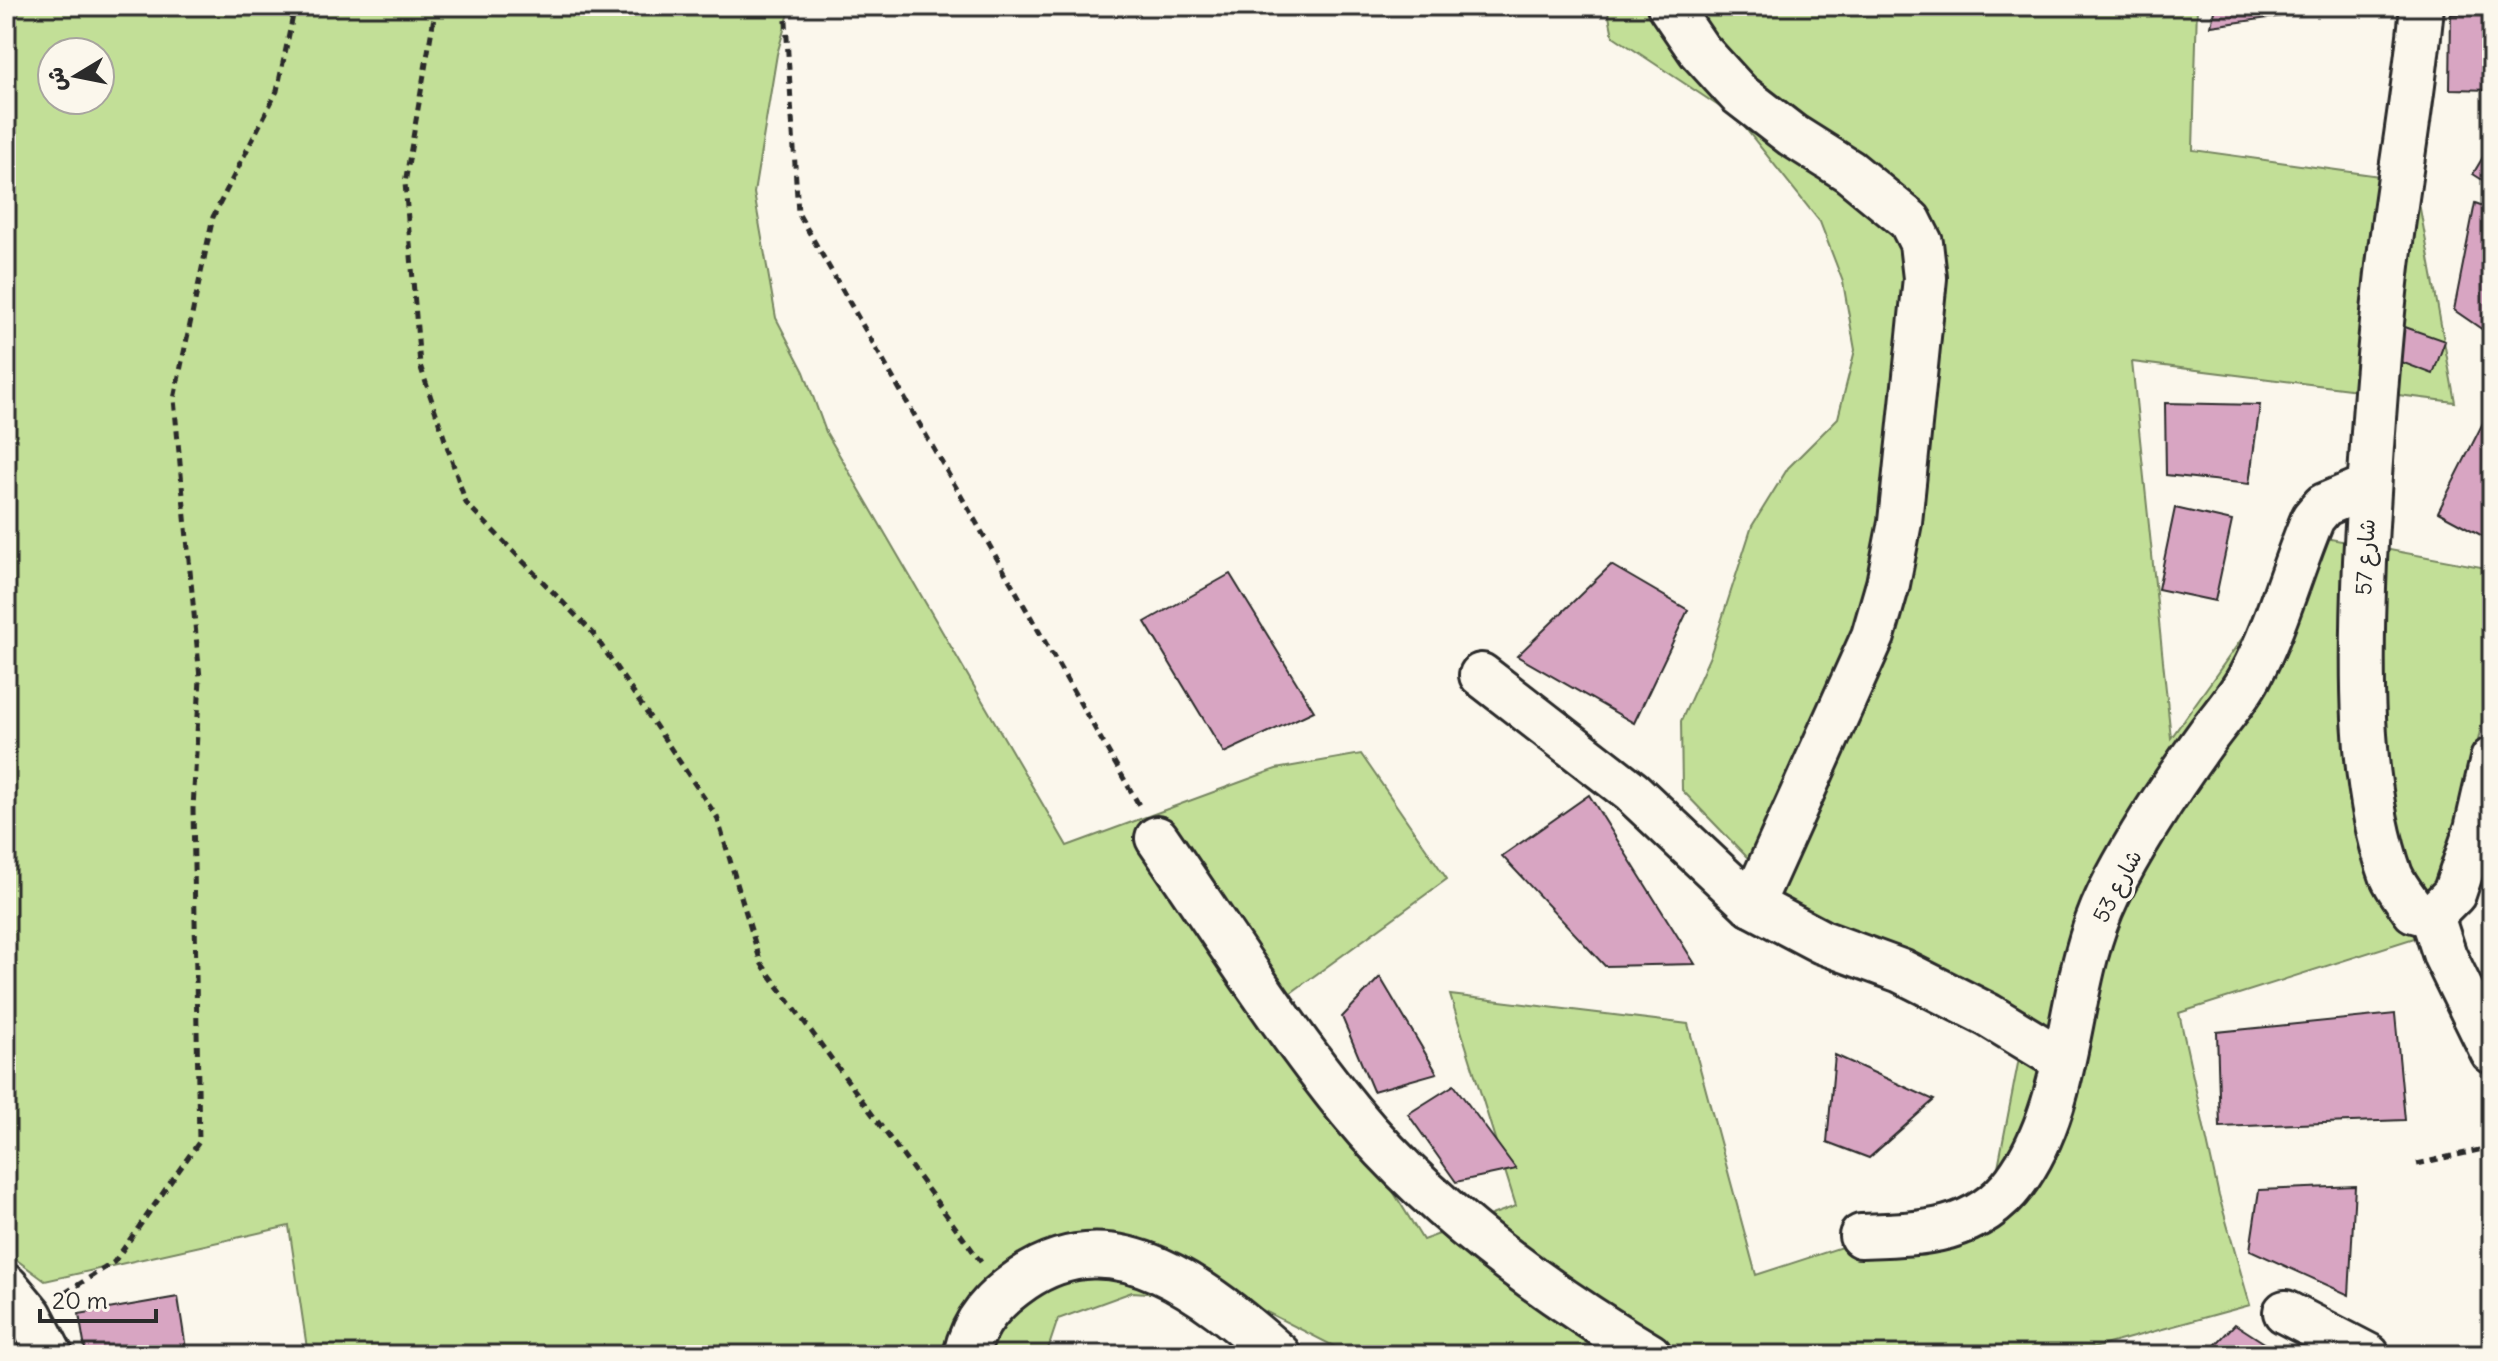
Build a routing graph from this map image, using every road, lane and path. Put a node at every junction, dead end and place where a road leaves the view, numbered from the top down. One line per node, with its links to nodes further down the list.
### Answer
1 (295, 6): 18 (path)
2 (436, 6): 17 (path)
3 (785, 6): 9 (path)
4 (1669, 6): 10 (street)
5 (2422, 6): 6 (street, شارع 57)
6 (2369, 486): 11 (street, شارع 57); 13 (street, شارع 53)
7 (1481, 675): 10 (street)
8 (2492, 759): 11 (street)
9 (1157, 838): 23 (street)
10 (1752, 905): 13 (street)
11 (2432, 916): 12 (street)
12 (2492, 1052)
13 (2062, 1060): 16 (street, شارع 53)
14 (2492, 1147): 15 (path)
15 (2417, 1164)
16 (1861, 1236)
17 (1004, 1292): 20 (main road); 22 (main road)
18 (18, 1301): 21 (main road)
19 (2285, 1312): 24 (street)
20 (1258, 1348)
21 (50, 1355)
22 (966, 1355)
23 (1650, 1355)
24 (2368, 1355)

